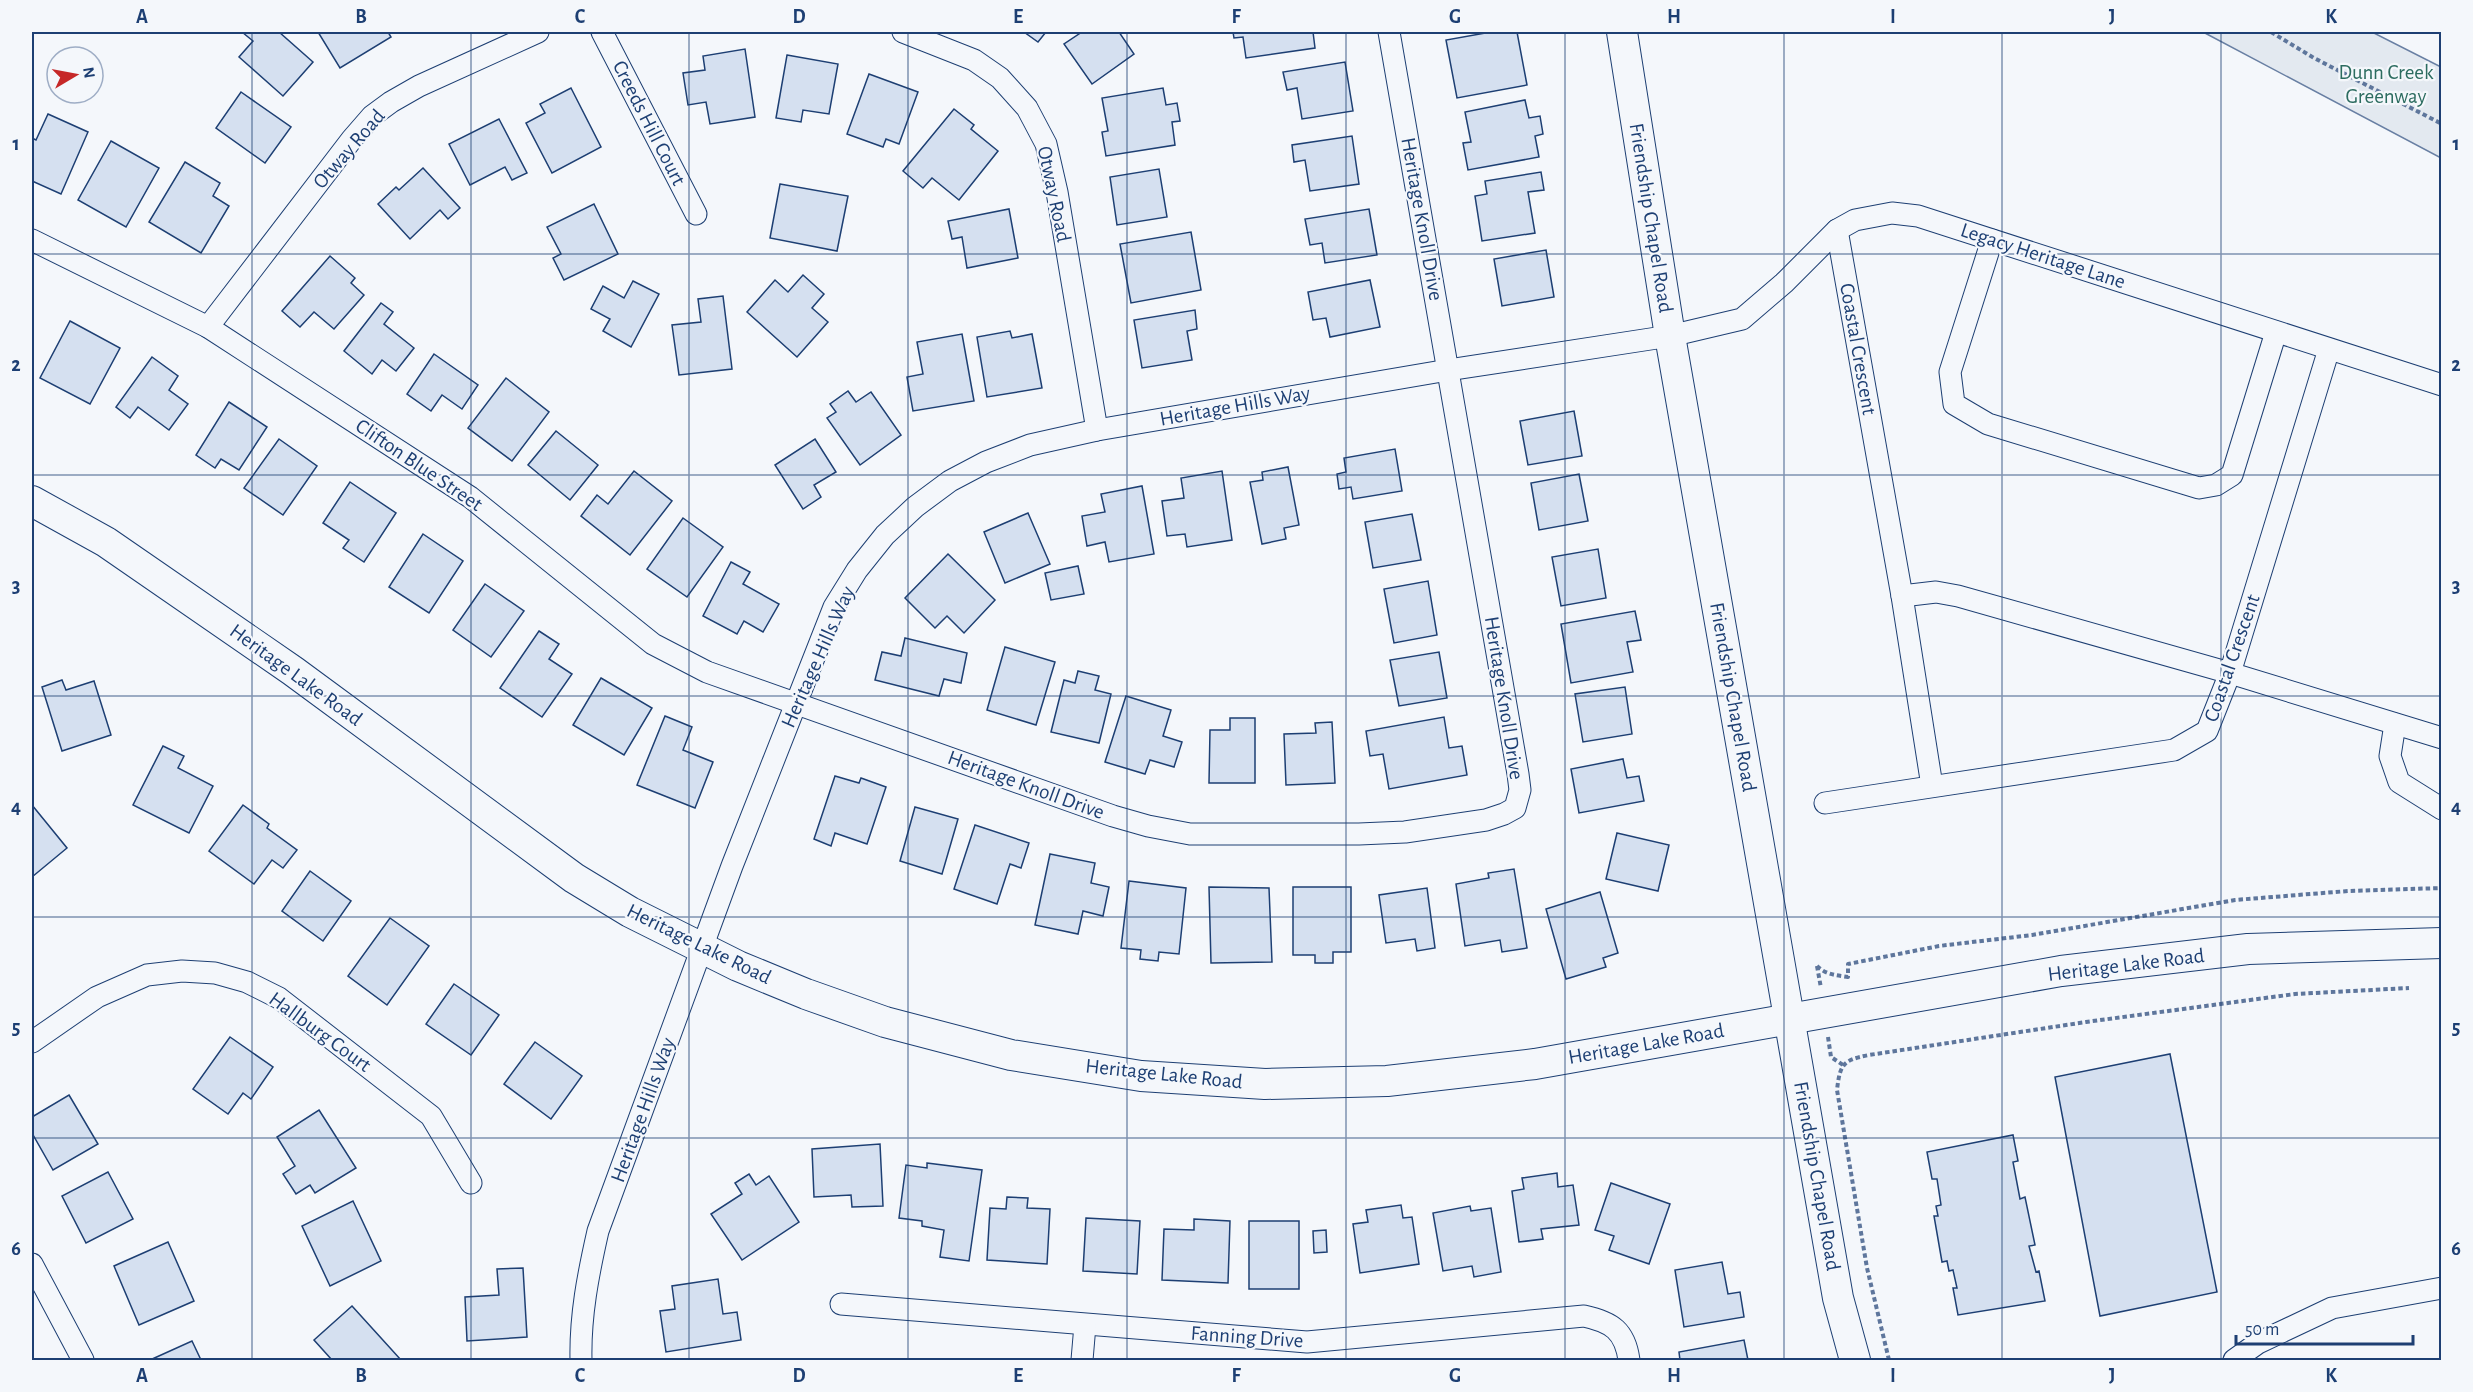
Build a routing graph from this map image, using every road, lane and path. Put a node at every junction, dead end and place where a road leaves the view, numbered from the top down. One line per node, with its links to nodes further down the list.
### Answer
1 (538, 32): 12 (street, Otway Road)
2 (602, 32): 8 (street, Creeds Hill Court)
3 (903, 32): 18 (street, Otway Road)
4 (1389, 32): 16 (street, Heritage Knoll Drive)
5 (1622, 32): 14 (main road, Friendship Chapel Road)
6 (2271, 32): 7 (path)
7 (2442, 124)
8 (696, 214)
9 (1837, 231): 11 (street, Legacy Heritage Lane); 14 (street, Legacy Heritage Lane); 20 (street, Coastal Crescent)
10 (32, 240): 12 (street, Clifton Blue Street)
11 (1992, 240): 13 (street, Legacy Heritage Lane); 13 (street)
12 (208, 327): 22 (street, Clifton Blue Street)
13 (2276, 332): 15 (street, Legacy Heritage Lane)
14 (1670, 336): 16 (street, Heritage Hills Way); 33 (main road, Friendship Chapel Road)
15 (2329, 349): 17 (street, Legacy Heritage Lane); 21 (street, Coastal Crescent)
16 (1448, 370): 18 (street, Heritage Hills Way); 22 (street, Heritage Knoll Drive)
17 (2442, 385)
18 (1097, 430): 22 (street, Heritage Hills Way)
19 (32, 501): 30 (main road, Heritage Lake Road)
20 (1902, 596): 21 (street); 25 (street, Coastal Crescent)
21 (2230, 673): 23 (street); 25 (street, Coastal Crescent)
22 (796, 703): 30 (street, Heritage Hills Way)
23 (2395, 724): 24 (street); 27 (street)
24 (2442, 738)
25 (1932, 786): 26 (street, Coastal Crescent)
26 (1825, 802)
27 (2442, 809)
28 (2442, 888): 31 (path)
29 (2442, 943): 33 (main road, Heritage Lake Road)
30 (703, 948): 33 (main road, Heritage Lake Road); 43 (street, Heritage Hills Way)
31 (1817, 966)
32 (2409, 988): 36 (path)
33 (1790, 1019): 46 (main road, Friendship Chapel Road)
34 (32, 1042): 37 (street, Hallburg Court)
35 (1831, 1058): 36 (path)
36 (1843, 1065): 47 (path)
37 (471, 1183)
38 (32, 1264): 42 (street)
39 (2442, 1288): 48 (street)
40 (841, 1304): 41 (street, Fanning Drive)
41 (1085, 1325): 44 (street); 45 (street, Fanning Drive)
42 (83, 1360)
43 (581, 1360)
44 (1082, 1360)
45 (1629, 1360)
46 (1855, 1360)
47 (1890, 1360)
48 (2234, 1360)

